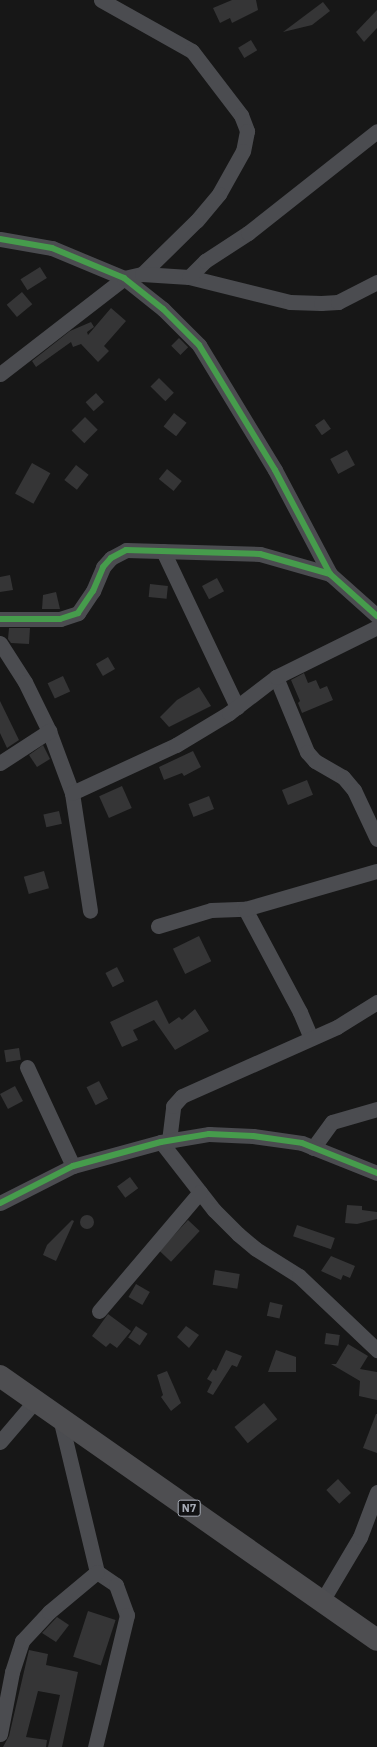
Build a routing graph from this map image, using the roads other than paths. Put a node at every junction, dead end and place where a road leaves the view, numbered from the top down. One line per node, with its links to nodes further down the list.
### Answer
1 (101, 0): 4 (street)
2 (377, 131): 5 (street)
3 (0, 239): 6 (street)
4 (142, 274): 5 (street); 6 (street)
5 (189, 277): 7 (street)
6 (124, 278): 8 (street); 10 (street)
7 (377, 282)
8 (0, 374)
9 (163, 551): 10 (street); 12 (street); 16 (street)
10 (330, 574): 11 (street)
11 (377, 616)
12 (0, 619)
13 (377, 627): 15 (street)
14 (0, 643): 17 (street)
15 (276, 677): 16 (street); 20 (street)
16 (237, 707): 19 (street)
17 (49, 731): 18 (street); 19 (street)
18 (0, 764)
19 (72, 793): 23 (street)
20 (377, 838)
21 (377, 871): 22 (street)
22 (245, 909): 24 (street); 26 (street)
23 (90, 911)
24 (158, 926)
25 (377, 1002): 26 (street)
26 (311, 1038): 29 (street)
27 (27, 1067): 31 (street)
28 (377, 1109): 30 (street)
29 (165, 1142): 30 (street); 31 (street); 33 (street)
30 (313, 1148): 32 (street)
31 (72, 1166): 34 (street)
32 (377, 1173)
33 (200, 1192): 35 (street); 36 (street)
34 (0, 1203)
35 (99, 1311)
36 (377, 1350)
37 (0, 1376): 38 (highway, N7)
38 (35, 1401): 39 (highway, N7); 40 (street)
39 (60, 1418): 42 (street); 43 (highway, N7)
40 (0, 1442)
41 (377, 1492): 43 (street)
42 (97, 1572): 45 (street); 46 (street)
43 (322, 1601): 44 (highway, N7)
44 (377, 1640)
45 (0, 1734)
46 (95, 1747)

